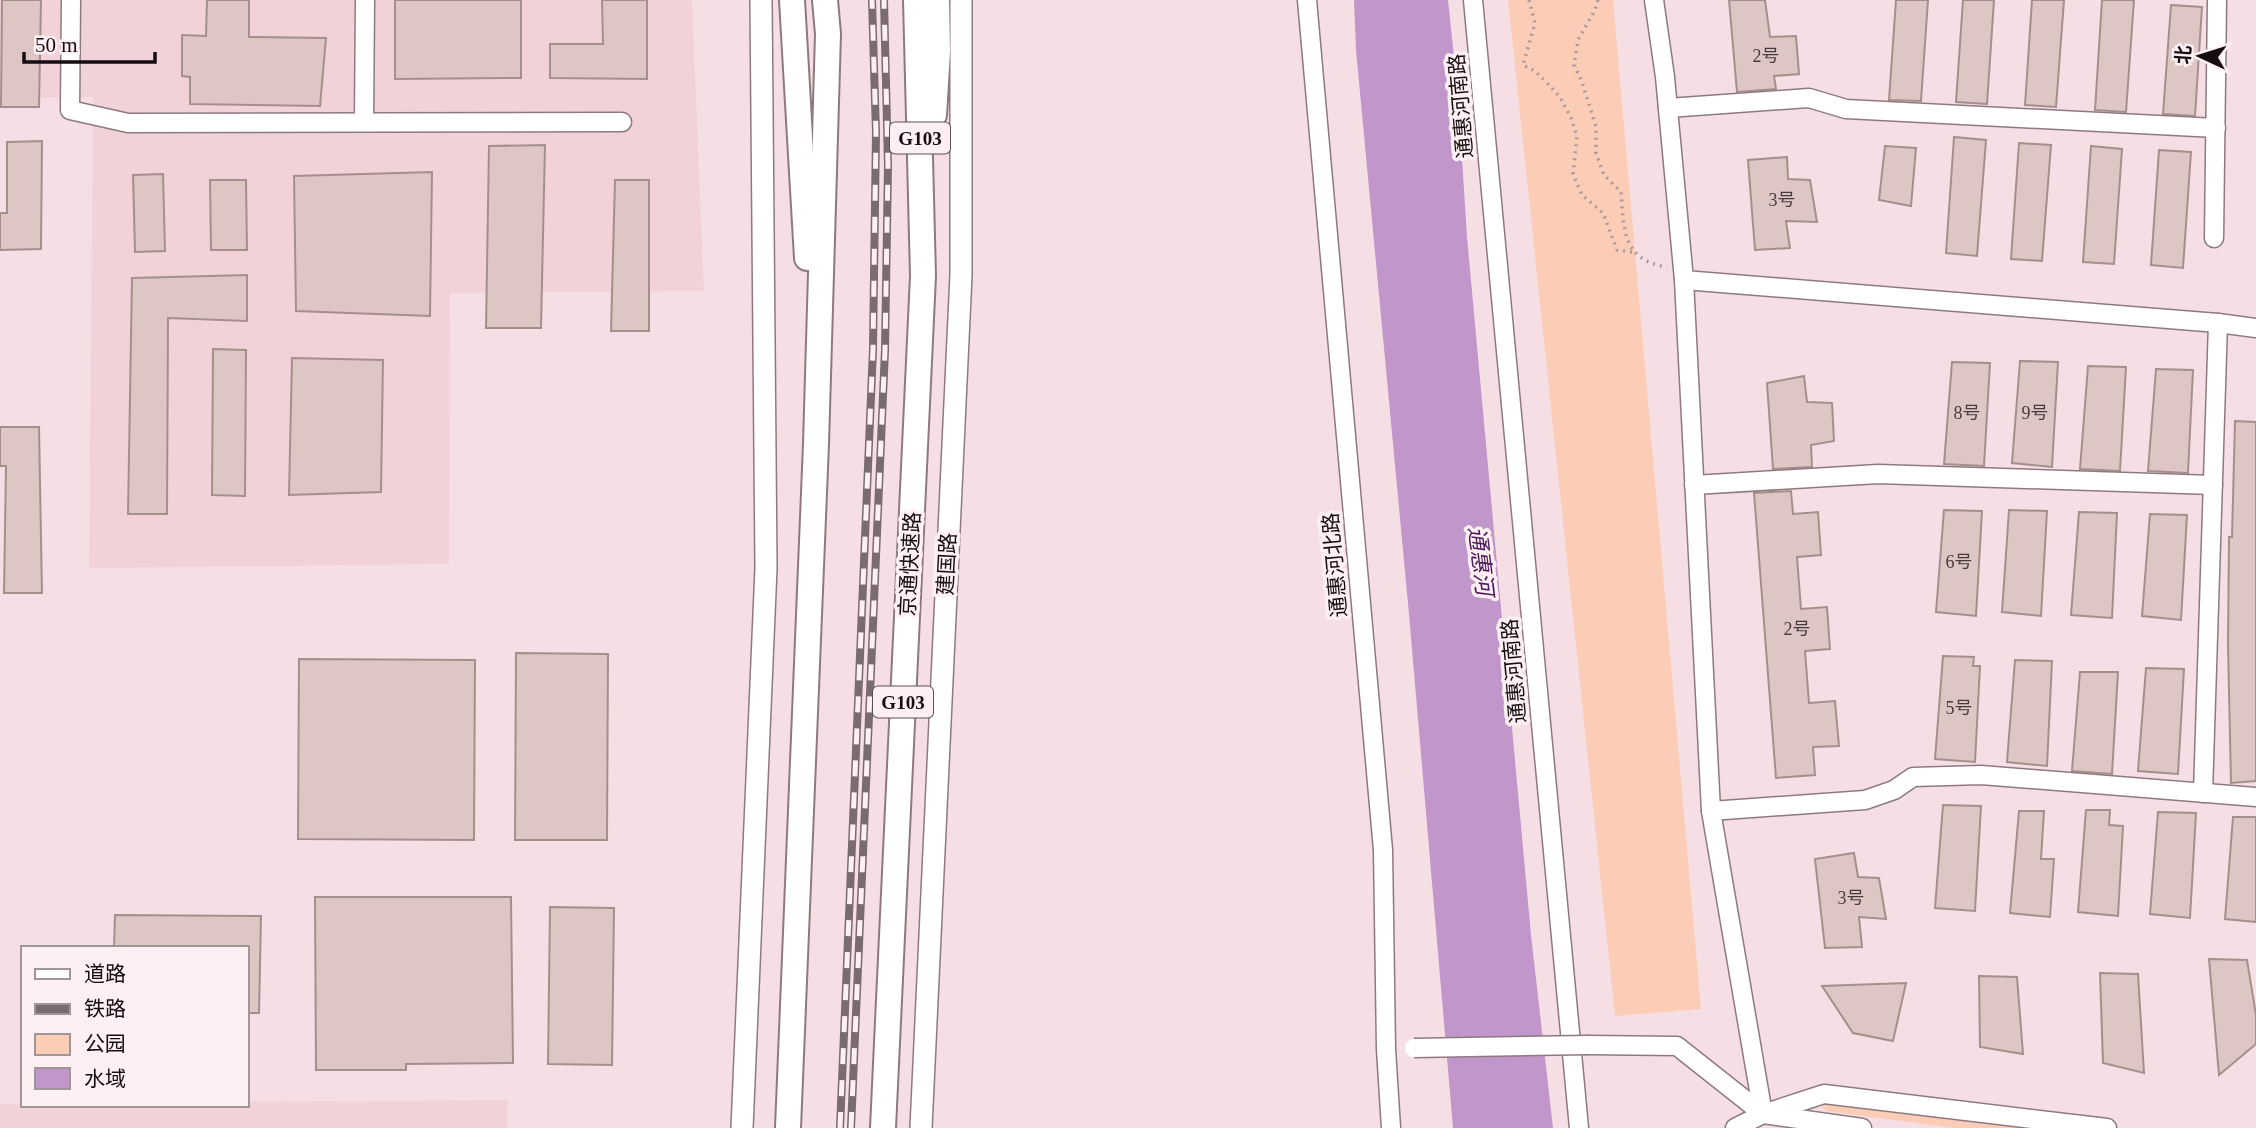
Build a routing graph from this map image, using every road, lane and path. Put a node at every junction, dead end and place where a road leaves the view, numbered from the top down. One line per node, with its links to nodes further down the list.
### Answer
1 (71, 0): 17 (street)
2 (365, 0): 17 (street)
3 (761, 0): 33 (main road)
4 (792, 0): 25 (highway)
5 (825, 0): 25 (highway)
6 (916, 0): 22 (highway, 京通快速路 / G103)
7 (937, 0): 22 (highway)
8 (961, 0): 36 (main road, 建国路)
9 (1307, 0): 31 (street, 通惠河北路)
10 (1473, 0): 38 (street, 通惠河南路)
11 (1529, 0): 20 (path)
12 (1598, 0): 20 (path)
13 (1654, 0): 15 (street)
14 (2217, 0): 18 (street)
15 (1668, 108): 18 (street); 21 (street)
16 (622, 121): 17 (street)
17 (364, 122)
18 (2216, 128): 19 (street)
19 (2214, 238)
20 (1632, 252): 21 (path)
21 (1683, 274): 23 (street); 26 (street)
22 (923, 276): 35 (highway, 京通快速路 / G103)
23 (2218, 323): 24 (street); 27 (street)
24 (2256, 328)
25 (816, 444): 34 (highway)
26 (1694, 485): 27 (street); 30 (street)
27 (2213, 485): 28 (street)
28 (2203, 793): 29 (street); 30 (street)
29 (2256, 797)
30 (1711, 810): 32 (street)
31 (1387, 1049): 32 (street, bridge); 37 (street, 通惠河北路)
32 (1763, 1114): 39 (street); 40 (street); 41 (street)
33 (742, 1128)
34 (788, 1128)
35 (883, 1128)
36 (921, 1128)
37 (1391, 1128)
38 (1579, 1128)
39 (1735, 1128)
40 (1861, 1128)
41 (2107, 1128)

